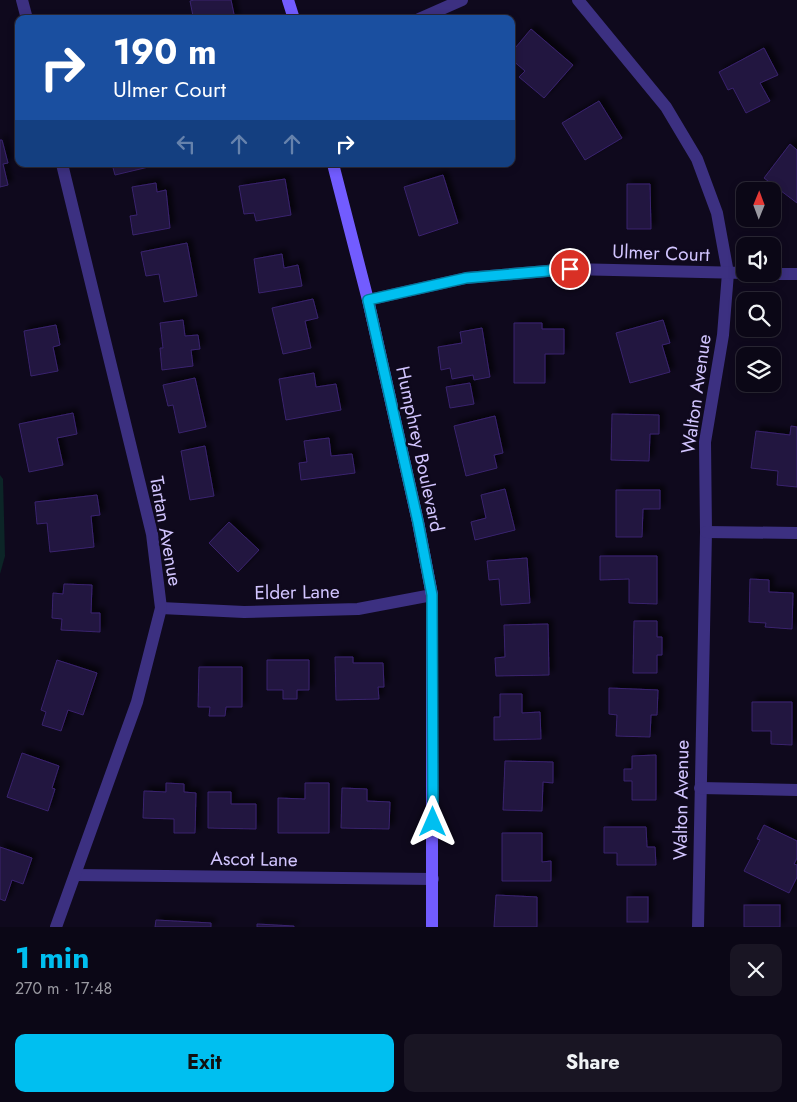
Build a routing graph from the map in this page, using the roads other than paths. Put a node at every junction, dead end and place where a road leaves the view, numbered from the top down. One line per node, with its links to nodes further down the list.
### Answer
1 (22, 0): 5 (street)
2 (288, 0): 6 (street)
3 (462, 0): 7 (street)
4 (578, 0): 10 (street, Walton Avenue)
5 (25, 15)
6 (293, 15)
7 (428, 15)
8 (63, 167): 18 (street, Tartan Avenue)
9 (334, 167): 14 (street, Humphrey Boulevard)
10 (728, 273): 11 (street, Ulmer Court); 14 (street, Ulmer Court); 15 (street, Walton Avenue)
11 (736, 273)
12 (781, 274): 13 (street)
13 (797, 274)
14 (368, 300): 17 (street, Humphrey Boulevard)
15 (706, 532): 16 (street); 19 (street, Walton Avenue)
16 (797, 532)
17 (432, 595): 18 (street, Elder Lane); 22 (street, Humphrey Boulevard)
18 (161, 608): 21 (street, Tartan Avenue)
19 (700, 788): 20 (street); 25 (street, Walton Avenue)
20 (797, 790)
21 (75, 876): 22 (street, Ascot Lane); 23 (street, Tartan Avenue)
22 (433, 879): 24 (street, Humphrey Boulevard)
23 (56, 927)
24 (432, 927)
25 (698, 927)

